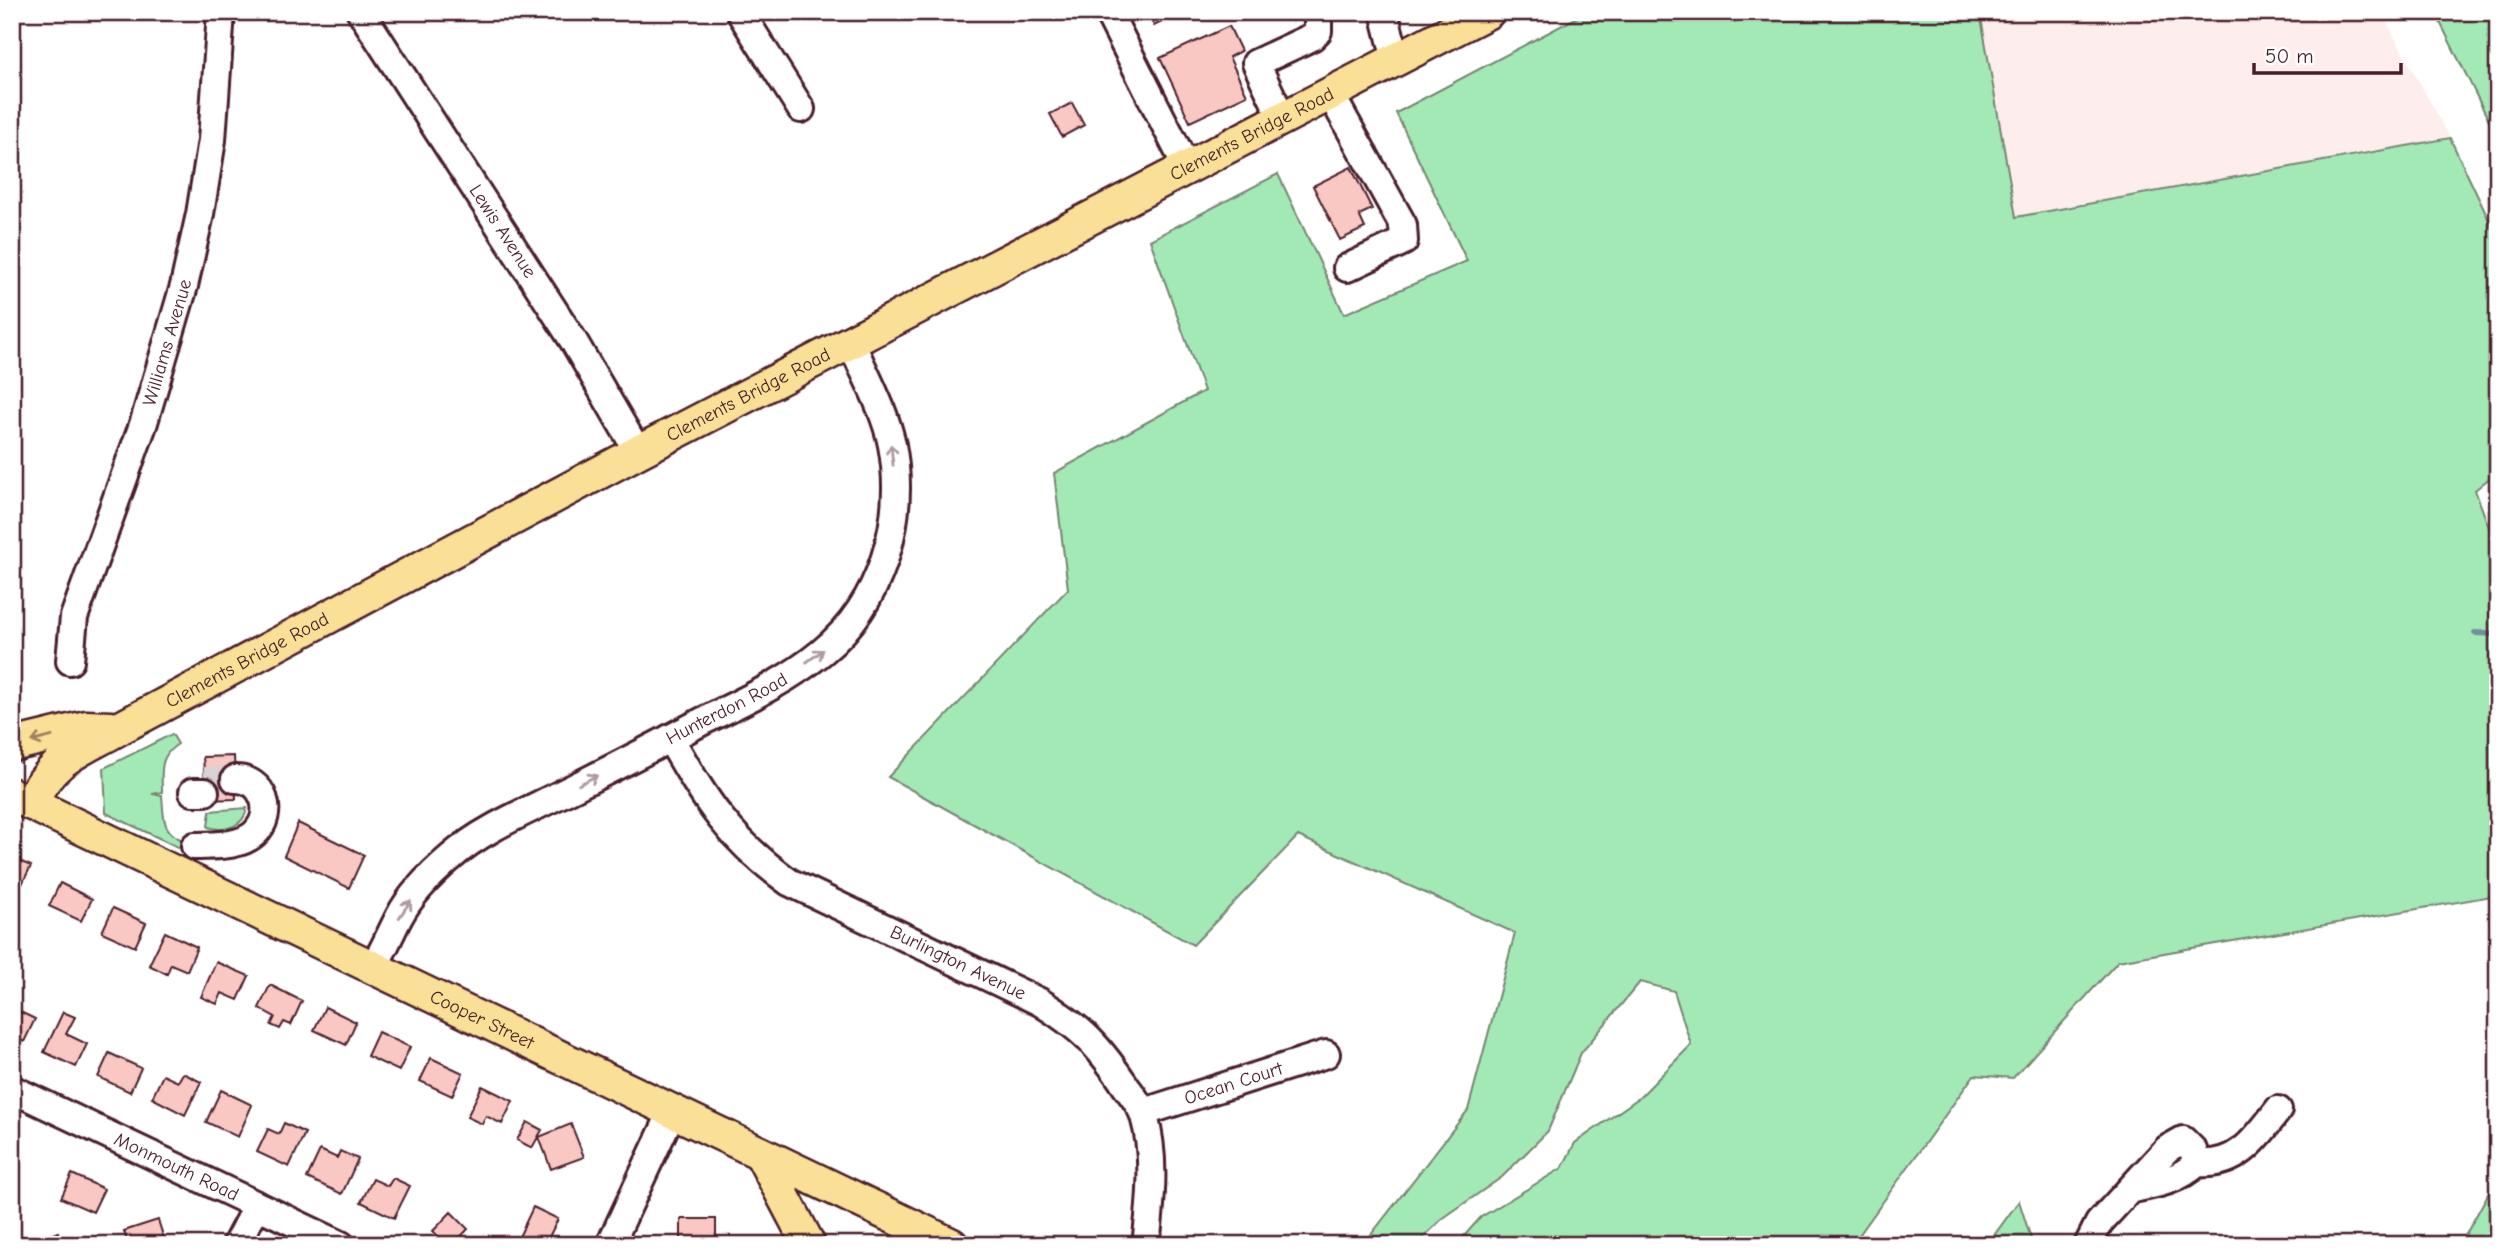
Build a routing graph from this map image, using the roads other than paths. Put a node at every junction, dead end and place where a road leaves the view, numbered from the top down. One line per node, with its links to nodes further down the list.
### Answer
1 (221, 12): 16 (street, Williams Avenue)
2 (361, 12): 15 (street, Lewis Avenue)
3 (740, 12): 10 (street)
4 (1108, 12): 12 (street)
5 (1318, 12): 11 (street)
6 (1384, 12): 8 (street)
7 (1488, 12): 8 (main road, Clements Bridge Road)
8 (1396, 60): 9 (main road, Clements Bridge Road)
9 (1330, 93): 11 (main road, Clements Bridge Road); 13 (street)
10 (800, 109)
11 (1282, 118): 12 (main road, Clements Bridge Road)
12 (1187, 168): 14 (main road, Clements Bridge Road)
13 (1347, 268)
14 (850, 342): 15 (main road, Clements Bridge Road); 18 (street, Hunterdon Road, one-way to 14)
15 (638, 452): 17 (main road, Clements Bridge Road)
16 (70, 661)
17 (120, 728): 19 (main road, one-way to 19); 21 (main road, Clements Bridge Road)
18 (670, 738): 23 (street, Hunterdon Road, one-way to 18); 28 (street, Burlington Avenue)
19 (12, 745)
20 (235, 785): 22 (street)
21 (21, 799): 23 (main road, Cooper Street)
22 (195, 841)
23 (372, 969): 27 (main road, Cooper Street)
24 (1326, 1054): 28 (street, Ocean Court)
25 (12, 1090): 30 (street, Monmouth Road)
26 (2278, 1110): 37 (street)
27 (672, 1112): 29 (main road, Cooper Street); 33 (street)
28 (1144, 1112): 36 (street, Burlington Avenue)
29 (762, 1156): 34 (main road); 35 (main road, Cooper Street)
30 (256, 1207): 31 (street); 32 (street, Monmouth Road)
31 (236, 1245)
32 (341, 1245)
33 (610, 1245)
34 (809, 1245)
35 (952, 1245)
36 (1146, 1245)
37 (2088, 1245)

